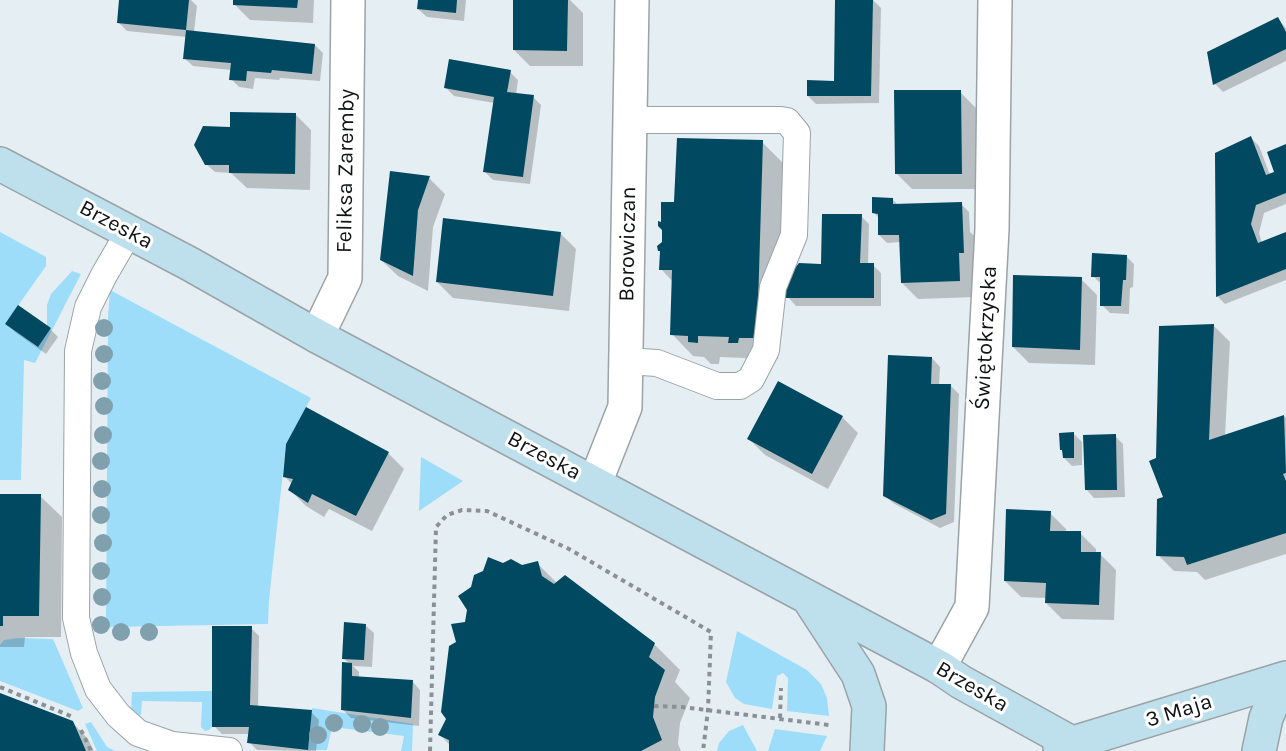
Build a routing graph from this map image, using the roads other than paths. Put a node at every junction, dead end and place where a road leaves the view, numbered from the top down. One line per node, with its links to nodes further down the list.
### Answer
1 (348, 0): 7 (street, Feliksa Zaremby)
2 (632, 0): 4 (street, Borowiczan)
3 (995, 0): 11 (street, Świętokrzyska)
4 (630, 120): 8 (street, Borowiczan); 8 (lane)
5 (0, 164): 6 (street, Brzeska)
6 (129, 232): 7 (street, Brzeska); 15 (lane)
7 (316, 336): 9 (street, Brzeska)
8 (626, 361): 9 (street, Borowiczan)
9 (595, 483): 10 (street, Brzeska)
10 (808, 598): 11 (street, Brzeska); 16 (street)
11 (939, 667): 14 (street, Brzeska)
12 (1286, 678): 14 (street, 3 Maja)
13 (1286, 688): 18 (street)
14 (1080, 748): 17 (street, 3 Maja)
15 (230, 751)
16 (867, 751)
17 (1041, 751)
18 (1259, 751)

